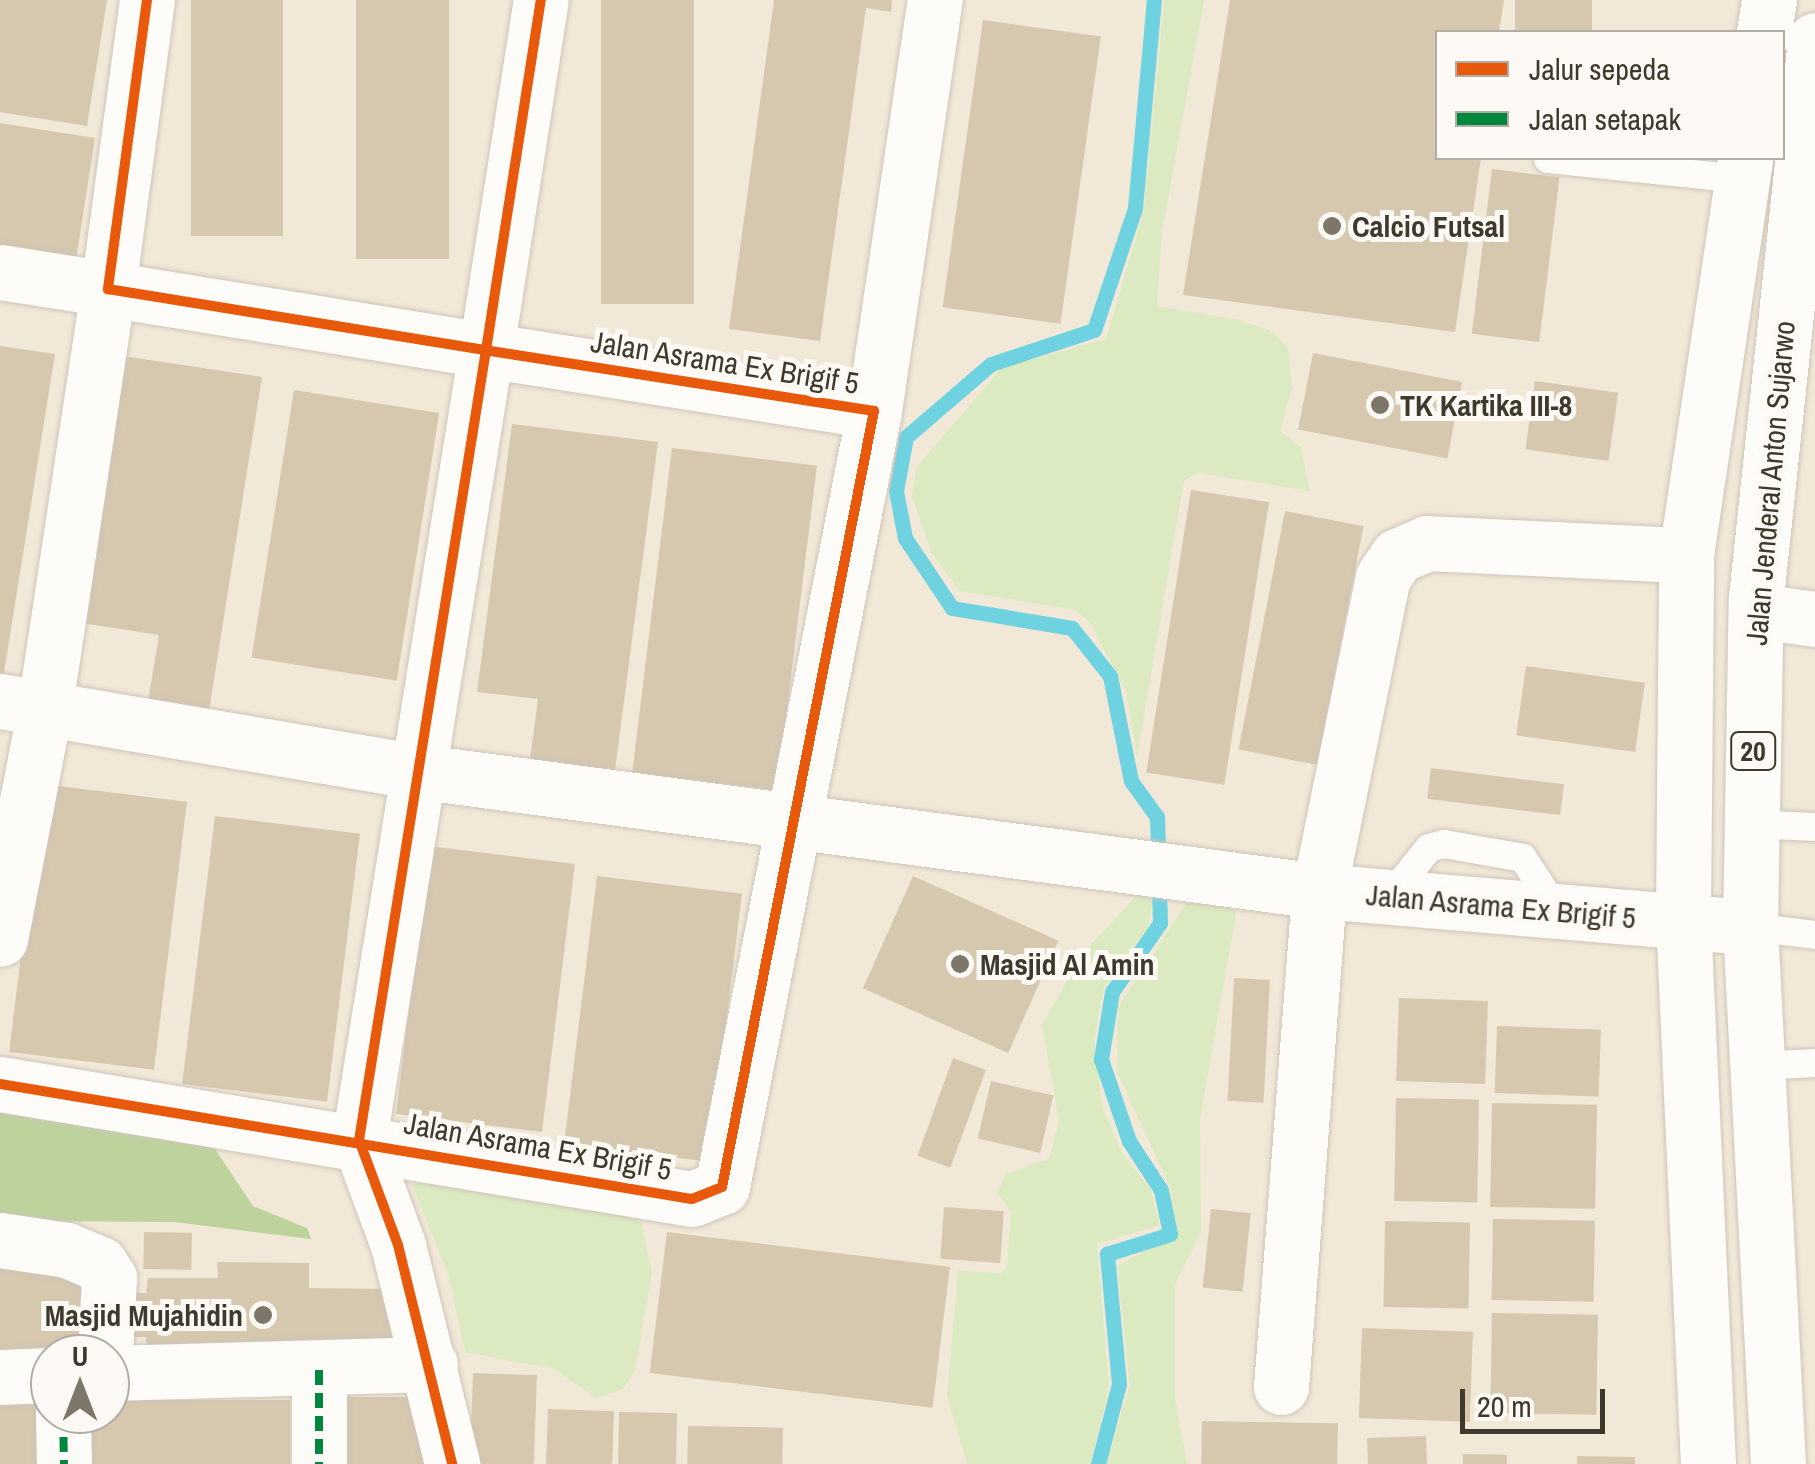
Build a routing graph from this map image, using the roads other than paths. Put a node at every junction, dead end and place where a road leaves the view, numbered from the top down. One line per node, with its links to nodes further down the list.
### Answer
1 (147, 0): 10 (main road)
2 (541, 0): 11 (main road, Jalan Asrama Ex Brigif 5)
3 (934, 0): 12 (main road)
4 (1768, 0): 5 (main road)
5 (1764, 30)
6 (1813, 72): 14 (main road, Jalan Jenderal Anton Sujarwo / 20)
7 (1570, 160): 8 (lane)
8 (1744, 168): 13 (main road, Jalan Jenderal Anton Sujarwo / 20)
9 (0, 272): 10 (main road, Jalan Asrama Ex Brigif 5)
10 (108, 289): 11 (main road, Jalan Asrama Ex Brigif 5); 16 (main road)
11 (486, 350): 12 (main road, Jalan Asrama Ex Brigif 5); 17 (main road, Jalan Asrama Ex Brigif 5)
12 (874, 411): 18 (main road, Jalan Asrama Ex Brigif 5)
13 (1686, 555): 21 (main road, Jalan Asrama Ex Brigif 5); 22 (main road, Jalan Jenderal Anton Sujarwo / 20)
14 (1756, 611): 15 (main road); 19 (main road, Jalan Jenderal Anton Sujarwo / 20)
15 (1815, 619)
16 (22, 705): 17 (main road, Jalan Asrama Ex Brigif 5); 25 (main road)
17 (415, 771): 18 (main road, Jalan Asrama Ex Brigif 5); 29 (main road, Jalan Asrama Ex Brigif 5)
18 (798, 824): 21 (main road, Jalan Asrama Ex Brigif 5); 29 (main road, Jalan Asrama Ex Brigif 5)
19 (1751, 824): 20 (lane); 23 (main road, Jalan Jenderal Anton Sujarwo / 20)
20 (1815, 826)
21 (1319, 891): 22 (main road, Jalan Asrama Ex Brigif 5); 37 (main road, Jalan Asrama Ex Brigif 5)
22 (1682, 920): 23 (main road); 42 (main road, Jalan Jenderal Anton Sujarwo / 20)
23 (1750, 928): 24 (lane); 27 (main road, Jalan Jenderal Anton Sujarwo / 20)
24 (1815, 935)
25 (0, 939)
26 (1815, 1063): 27 (lane)
27 (1757, 1066): 43 (main road, Jalan Jenderal Anton Sujarwo / 20)
28 (0, 1084): 29 (main road, Jalan Asrama Ex Brigif 5)
29 (359, 1140): 32 (main road)
30 (0, 1240): 31 (main road)
31 (106, 1334)
32 (430, 1364): 33 (main road); 41 (main road)
33 (318, 1370): 34 (main road); 40 (main road)
34 (130, 1373)
35 (30, 1375): 36 (main road)
36 (0, 1376)
37 (1280, 1387)
38 (63, 1434): 39 (main road)
39 (64, 1464)
40 (319, 1464)
41 (452, 1464)
42 (1708, 1464)
43 (1778, 1464)

